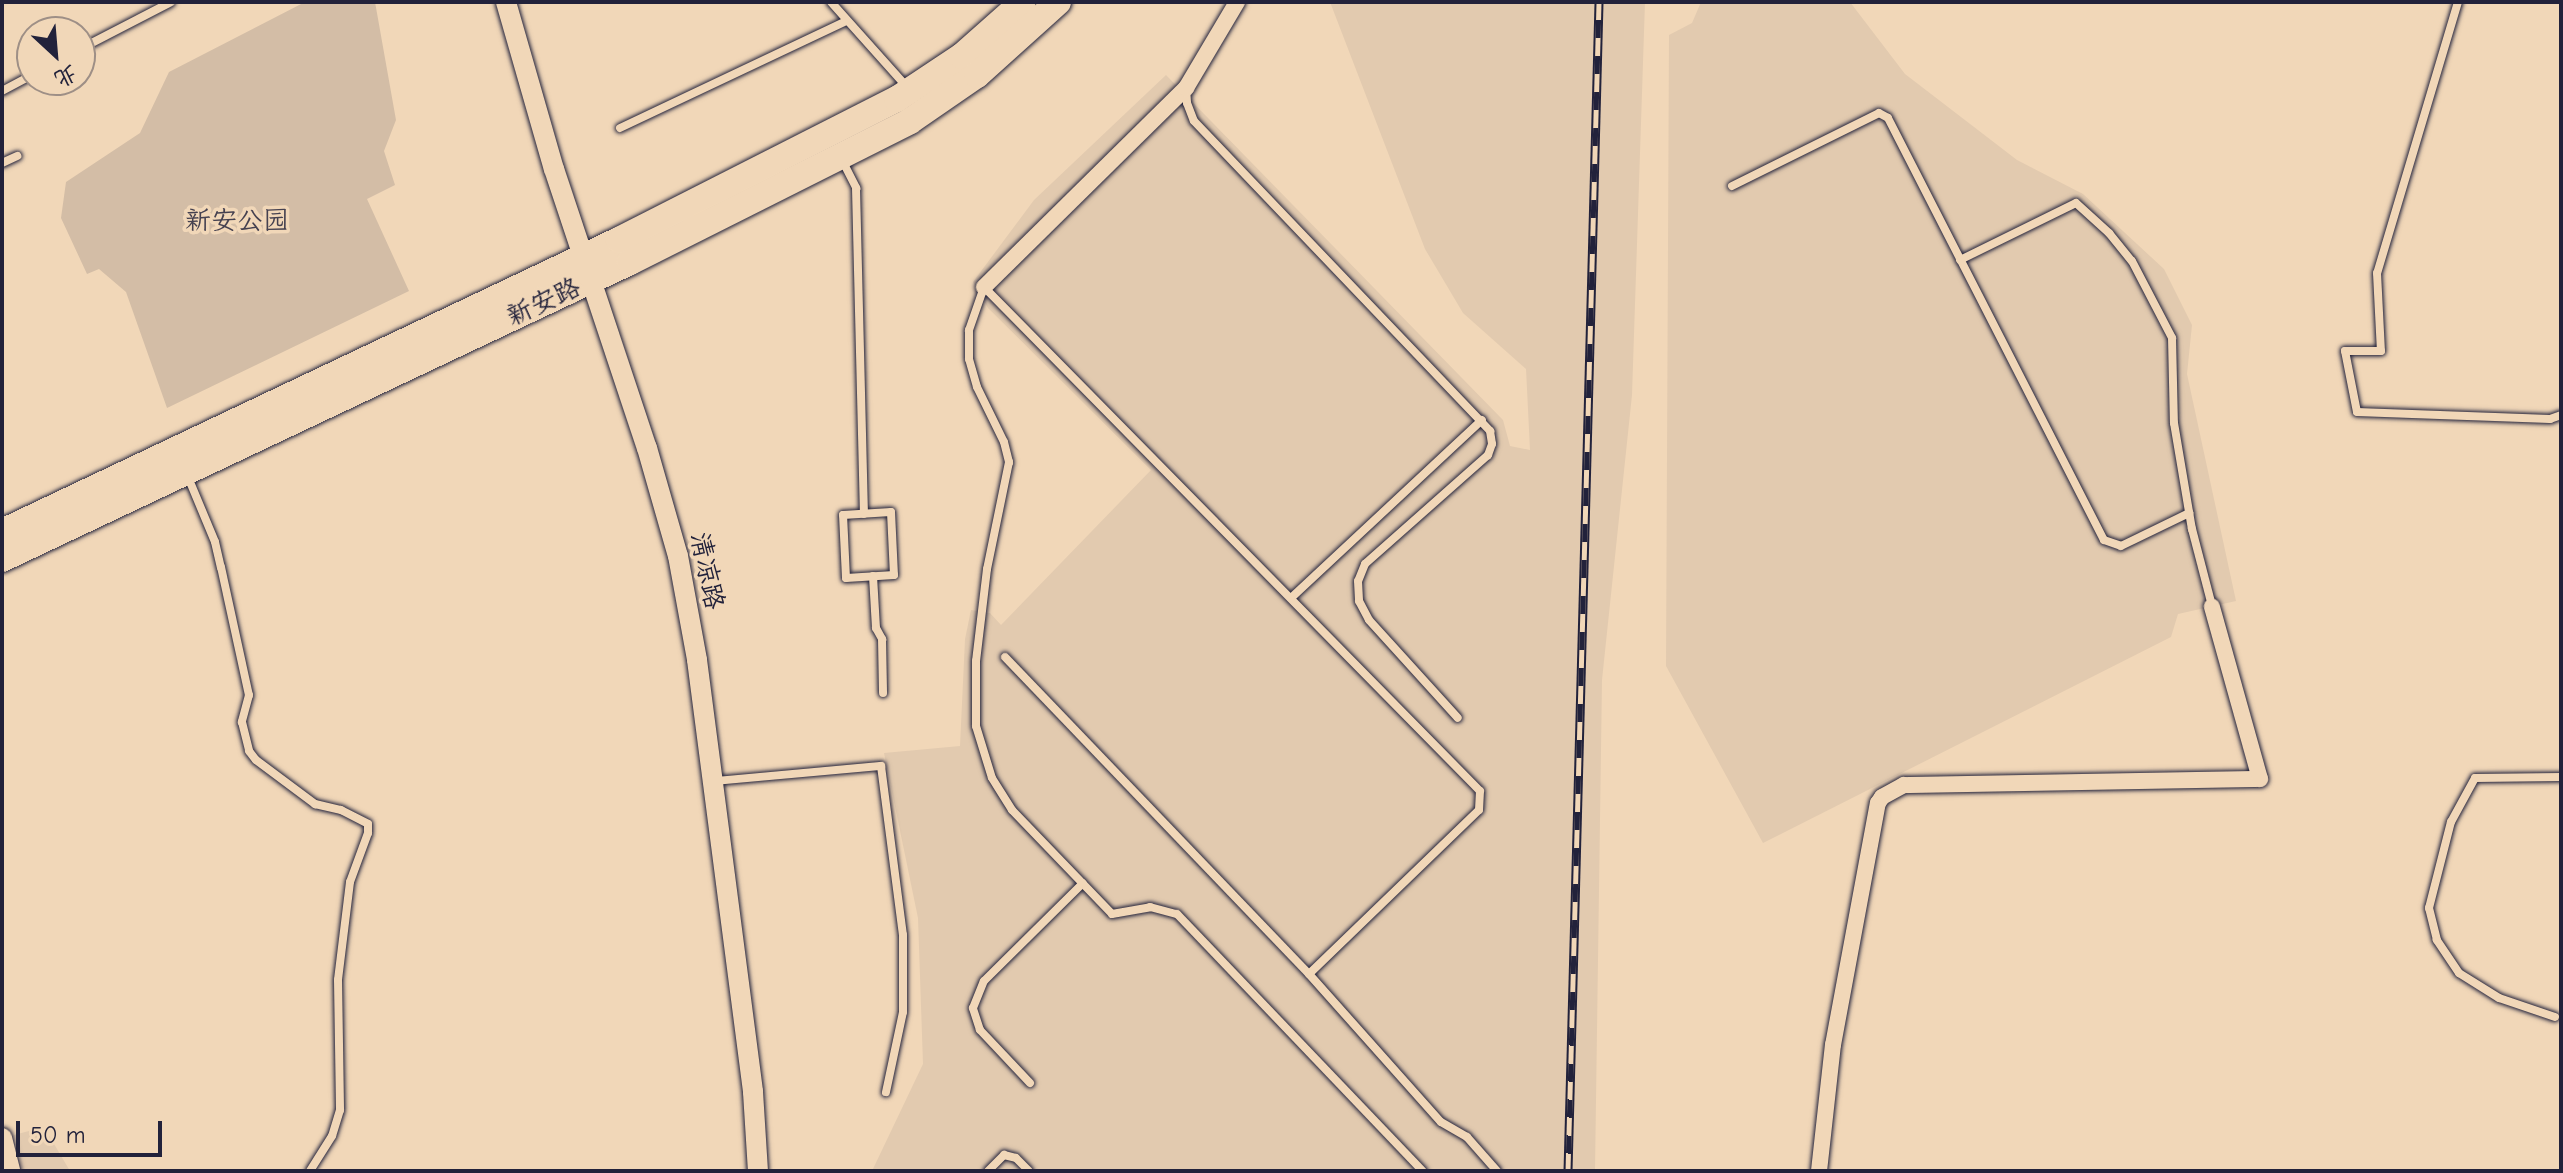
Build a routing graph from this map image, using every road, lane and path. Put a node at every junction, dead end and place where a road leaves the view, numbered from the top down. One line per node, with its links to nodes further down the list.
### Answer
1 (171, 2): 9 (lane)
2 (506, 2): 18 (street, 清凉路)
3 (831, 2): 8 (lane)
4 (1023, 2): 11 (main road, 新安路)
5 (1058, 2): 14 (main road, 新安路)
6 (1237, 2): 10 (street)
7 (2458, 2): 20 (lane)
8 (846, 21): 11 (lane); 12 (lane)
9 (96, 41)
10 (1186, 88): 19 (street); 21 (lane)
11 (910, 91): 18 (main road, 新安路)
12 (620, 128)
13 (17, 156): 15 (lane)
14 (840, 156): 18 (main road, 新安路); 24 (lane)
15 (2, 163)
16 (1732, 186): 17 (lane)
17 (1960, 260): 23 (lane); 23 (lane)
18 (586, 269): 22 (main road, 新安路); 25 (main road, 新安路); 34 (street, 清凉路)
19 (984, 287): 28 (lane); 35 (lane)
20 (2561, 415)
21 (1482, 420): 28 (lane); 32 (lane)
22 (186, 472): 26 (main road, 新安路); 42 (lane)
23 (2189, 513): 29 (lane)
24 (864, 514): 27 (lane); 27 (lane)
25 (2, 532)
26 (2, 559)
27 (873, 576): 31 (lane)
28 (1291, 598): 36 (lane)
29 (2212, 607): 48 (street)
30 (1005, 657): 36 (lane)
31 (883, 693)
32 (1458, 718)
33 (2561, 777): 37 (lane)
34 (711, 782): 39 (lane); 43 (street, 清凉路)
35 (1083, 883): 38 (lane); 46 (lane)
36 (1309, 974): 47 (lane)
37 (2555, 1017)
38 (1030, 1083)
39 (886, 1092)
40 (2, 1138): 41 (street)
41 (10, 1171)
42 (310, 1171)
43 (758, 1171)
44 (988, 1171): 45 (lane)
45 (1029, 1171)
46 (1423, 1171)
47 (1497, 1171)
48 (1819, 1171)

